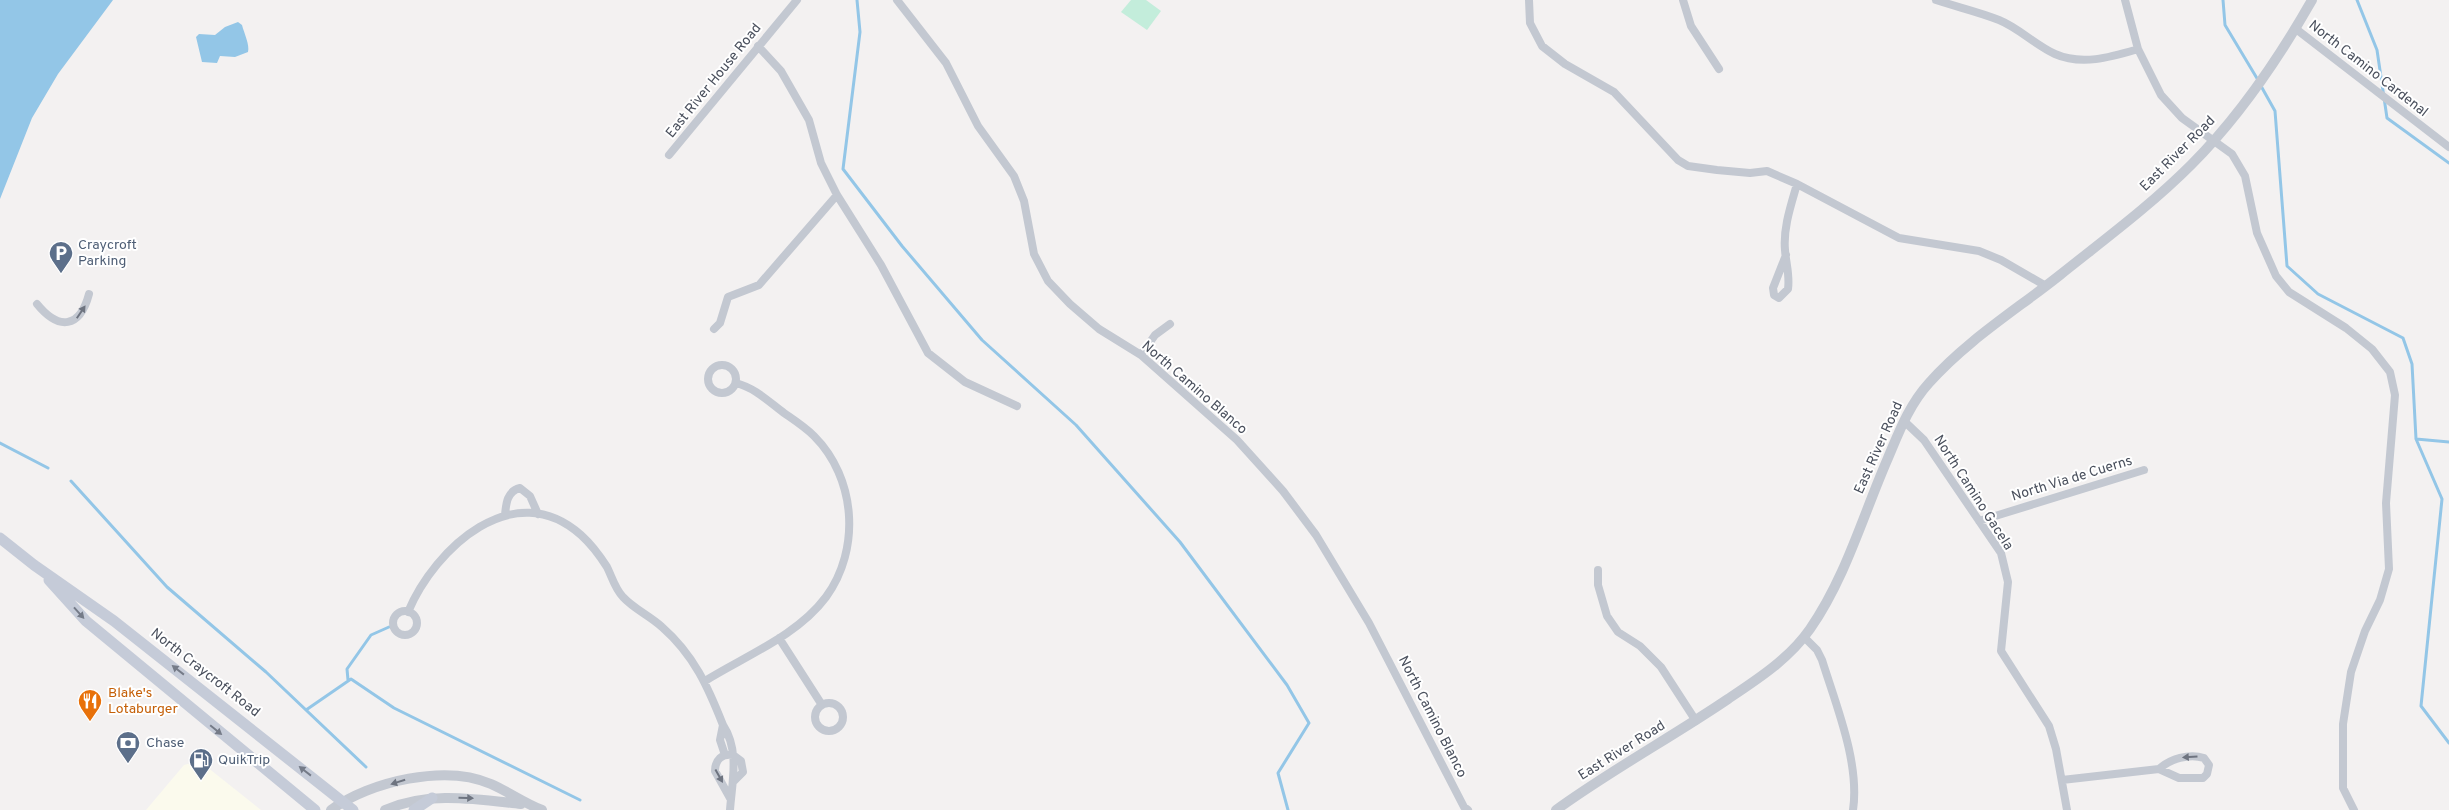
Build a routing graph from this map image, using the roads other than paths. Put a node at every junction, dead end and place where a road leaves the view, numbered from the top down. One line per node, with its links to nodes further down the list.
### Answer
1 (797, 0): 9 (street, East River House Road)
2 (897, 0): 23 (street, North Camino Blanco)
3 (1529, 0): 15 (street)
4 (1683, 0): 11 (street)
5 (1936, 0): 10 (street)
6 (2125, 0): 10 (street)
7 (2312, 0): 8 (street, East River Road)
8 (2296, 29): 12 (street, East River Road); 13 (street, North Camino Cardenal)
9 (758, 46): 14 (street, East River House Road); 16 (street)
10 (2138, 49): 12 (street)
11 (1719, 70)
12 (2213, 141): 18 (street, East River Road); 58 (street)
13 (2449, 147)
14 (670, 155)
15 (1796, 184): 17 (street); 18 (street)
16 (836, 195): 22 (street); 25 (street)
17 (1786, 255): 17 (street)
18 (2046, 286): 26 (street, East River Road)
19 (89, 294): 20 (street, one-way to 19)
20 (37, 304)
21 (1170, 324): 23 (street)
22 (714, 329)
23 (1141, 355): 54 (street, North Camino Blanco)
24 (736, 383): 36 (street)
25 (1017, 406)
26 (1904, 421): 30 (street, North Camino Gacela); 35 (street, East River Road)
27 (2144, 470): 30 (street, North Via de Cuerns)
28 (538, 514): 29 (street); 29 (street); 37 (street)
29 (504, 515): 34 (street)
30 (1979, 521): 42 (street, North Camino Gacela)
31 (0, 538): 32 (main road, North Craycroft Road)
32 (34, 565): 45 (main road, North Craycroft Road, one-way to 32); 47 (main road, North Craycroft Road, one-way to 47)
33 (1598, 570): 39 (street)
34 (408, 612)
35 (1804, 637): 39 (street, East River Road); 56 (street)
36 (779, 638): 37 (street); 38 (street)
37 (706, 681): 40 (street)
38 (822, 705)
39 (1696, 721): 55 (street, East River Road)
40 (729, 755): 44 (street); 44 (street, one-way to 44)
41 (2159, 769): 41 (street, one-way to 41); 42 (street)
42 (2062, 780): 57 (street, North Camino Gacela)
43 (432, 798): 46 (street, one-way to 46); 50 (street); 51 (main road)
44 (731, 800): 53 (street)
45 (342, 802): 46 (street, one-way to 45); 48 (street); 49 (main road, North Craycroft Road)
46 (526, 804): 52 (street)
47 (315, 810)
48 (331, 810)
49 (353, 810)
50 (384, 810)
51 (414, 810)
52 (542, 810)
53 (730, 810)
54 (1468, 810)
55 (1556, 810)
56 (1853, 810)
57 (2067, 810)
58 (2354, 810)

